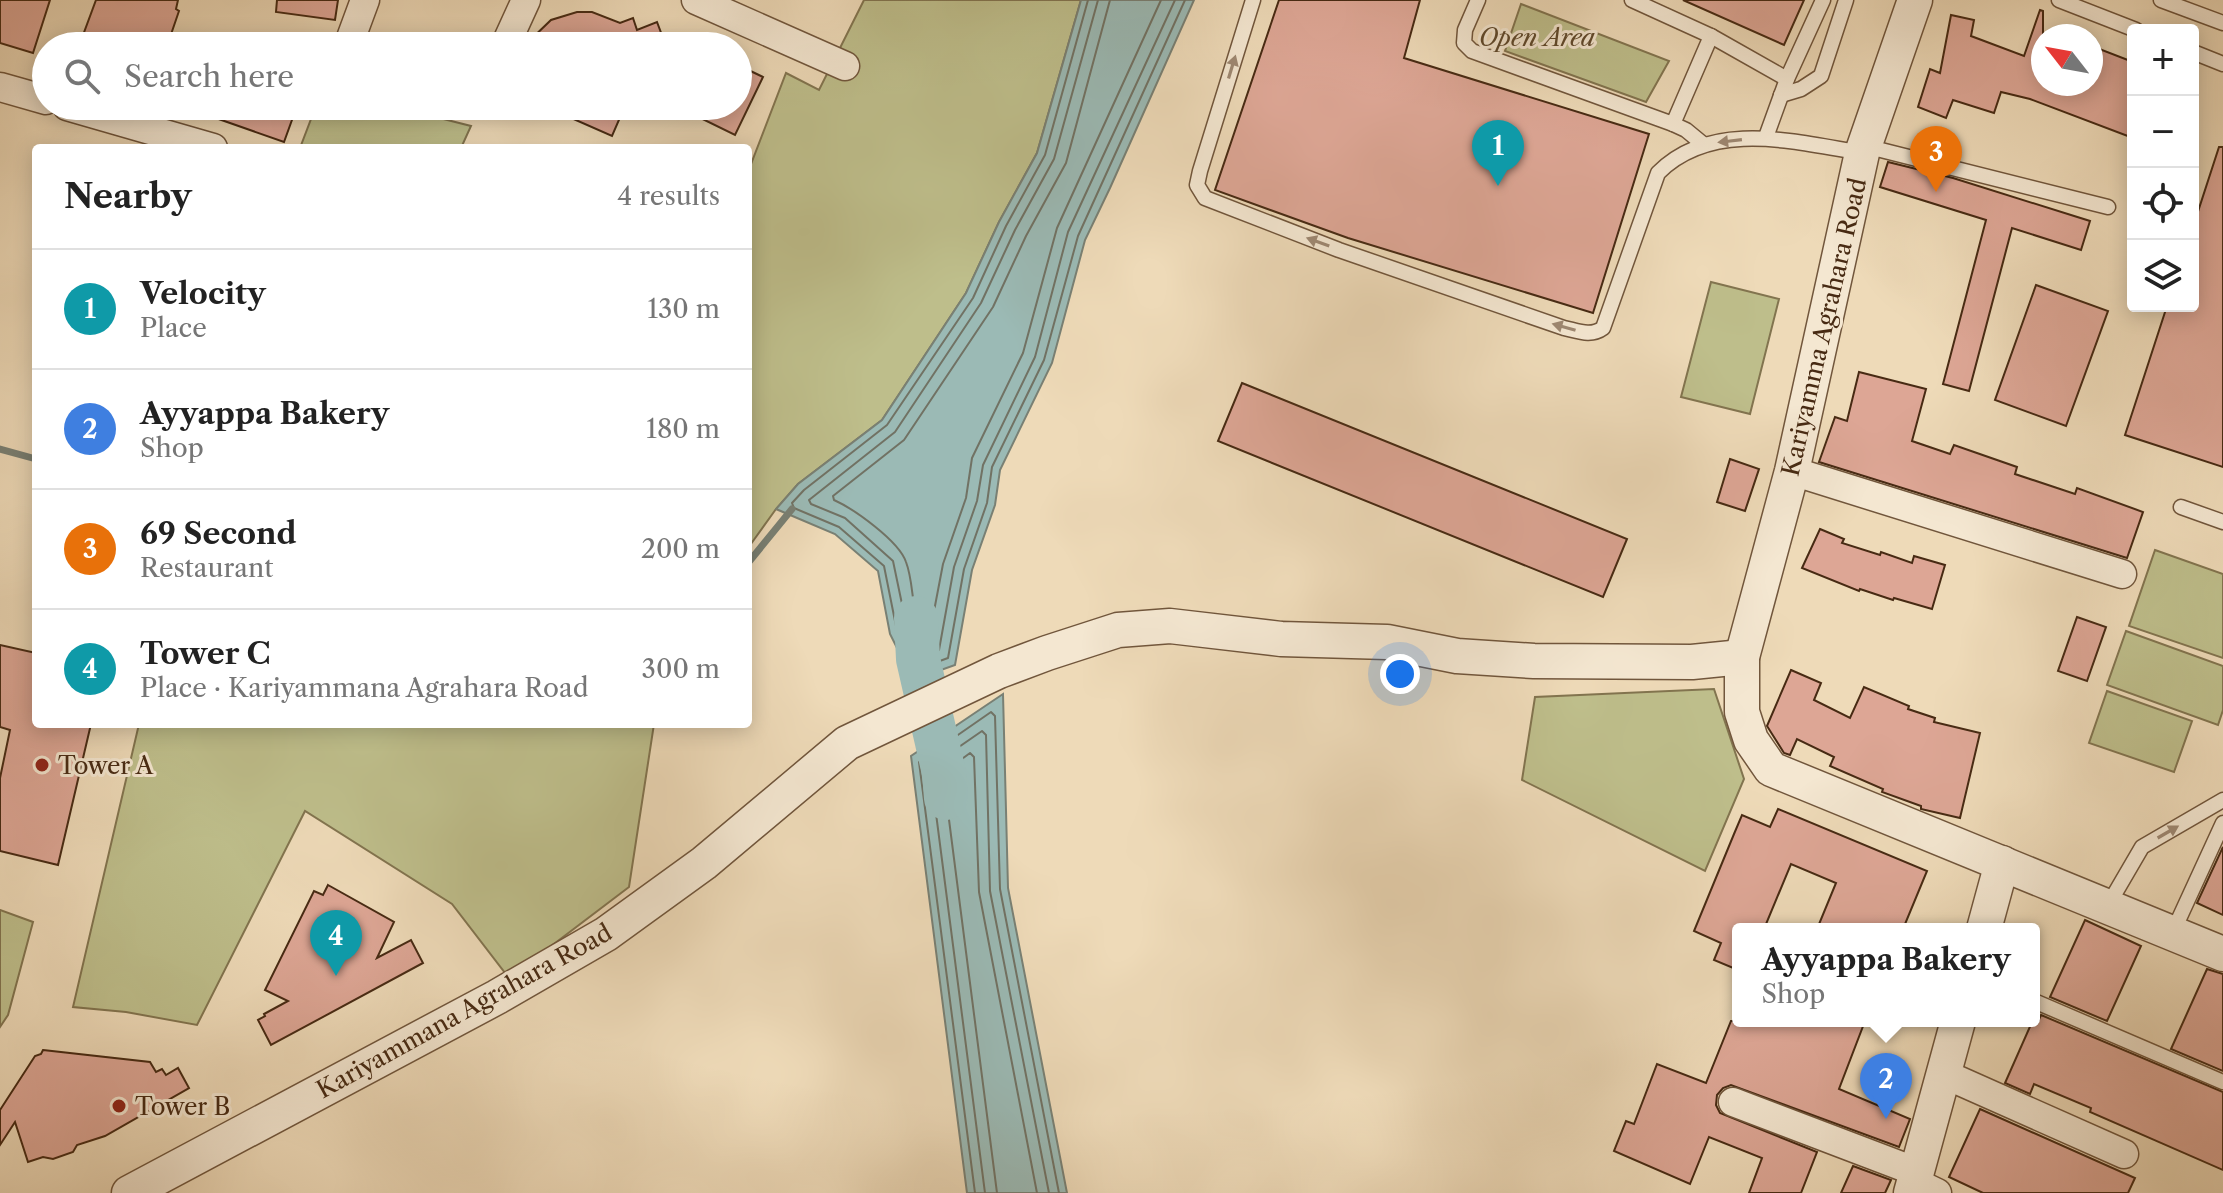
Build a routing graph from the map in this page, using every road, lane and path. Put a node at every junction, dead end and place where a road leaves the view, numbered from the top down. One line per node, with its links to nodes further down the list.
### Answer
1 (365, 0): 14 (street)
2 (526, 0): 15 (street)
3 (696, 0): 19 (street)
4 (1253, 0): 28 (lane, one-way to 4)
5 (1478, 0): 25 (lane)
6 (1632, 0): 16 (lane)
7 (1823, 0): 20 (lane)
8 (1846, 0): 22 (lane)
9 (1915, 0): 29 (street, Kariyamma Agrahara Road)
10 (2059, 0): 13 (lane)
11 (2161, 0): 12 (lane)
12 (2223, 23)
13 (2127, 26)
14 (353, 32)
15 (511, 32)
16 (1711, 36): 20 (lane); 25 (lane)
17 (2199, 54): 18 (lane)
18 (2223, 64)
19 (845, 66)
20 (1787, 79): 22 (lane)
21 (0, 87): 23 (street)
22 (1781, 95): 26 (lane)
23 (32, 96)
24 (116, 120): 27 (street)
25 (1673, 124): 28 (lane)
26 (1766, 137): 28 (lane, one-way to 28); 29 (lane)
27 (199, 144)
28 (1703, 144)
29 (1864, 149): 30 (lane); 31 (street, Kariyamma Agrahara Road)
30 (2108, 207)
31 (1792, 471): 34 (street); 35 (street, Kariyamma Agrahara Road)
32 (2181, 507): 33 (lane)
33 (2223, 522)
34 (2122, 574)
35 (1742, 657): 38 (street, Kariyamma Agrahara Road); 50 (street, Kariyammana Agrahara Road)
36 (2223, 800): 39 (lane, one-way to 36)
37 (2223, 823): 41 (lane)
38 (2002, 863): 39 (street, Kariyamma Agrahara Road); 40 (street)
39 (2107, 907): 41 (street, Kariyamma Agrahara Road)
40 (1986, 923)
41 (2172, 934): 42 (street, Kariyamma Agrahara Road)
42 (2223, 954)
43 (2040, 1004): 46 (lane)
44 (1956, 1027): 45 (street)
45 (1944, 1074): 48 (street); 49 (street)
46 (2223, 1082)
47 (1733, 1102): 49 (street)
48 (2124, 1154)
49 (1920, 1185)
50 (129, 1193)

